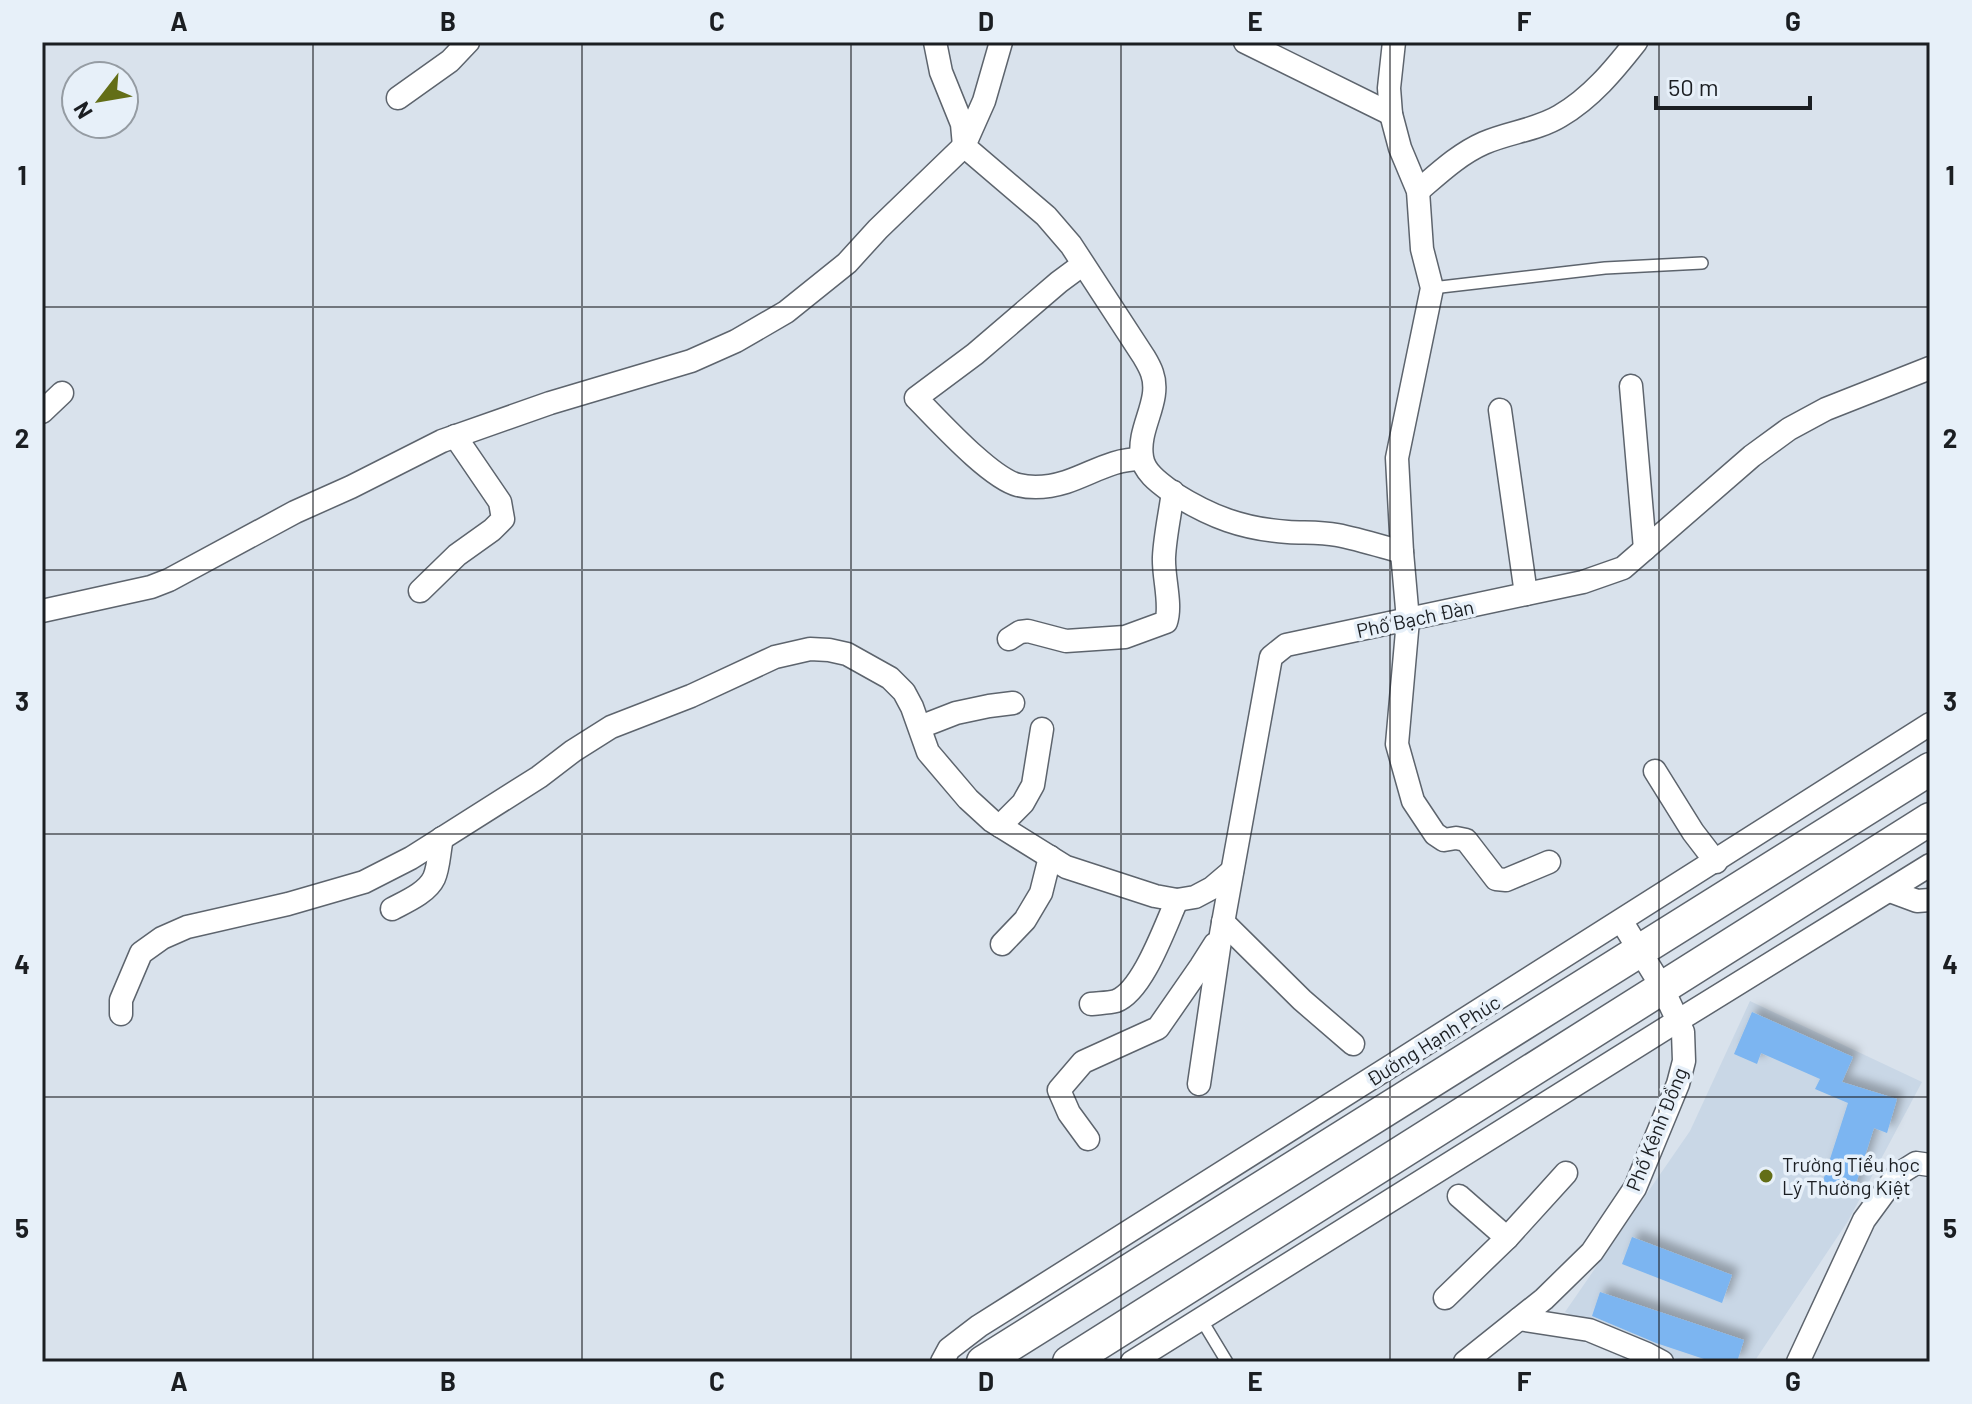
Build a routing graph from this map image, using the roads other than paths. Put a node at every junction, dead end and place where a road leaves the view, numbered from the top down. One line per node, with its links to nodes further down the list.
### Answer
1 (468, 42): 7 (street)
2 (935, 42): 9 (street)
3 (1001, 42): 9 (street)
4 (1245, 42): 8 (street)
5 (1394, 42): 8 (street)
6 (1636, 42): 10 (street)
7 (398, 98)
8 (1391, 114): 10 (street)
9 (964, 146): 12 (street); 19 (street)
10 (1418, 191): 13 (street)
11 (1702, 263): 13 (lane)
12 (1082, 265): 20 (street); 20 (street)
13 (1432, 288): 23 (street)
14 (1930, 368): 22 (street, Phố Bạch Đàn)
15 (1631, 386): 22 (street)
16 (62, 393): 18 (street)
17 (1500, 410): 25 (street)
18 (42, 412)
19 (455, 436): 24 (street); 26 (street)
20 (1141, 459): 21 (street)
21 (1173, 492): 23 (street); 28 (street)
22 (1645, 549): 25 (street, Phố Bạch Đàn)
23 (1402, 552): 27 (street)
24 (420, 591)
25 (1526, 594): 27 (street, Phố Bạch Đàn)
26 (42, 611)
27 (1408, 620): 39 (street); 42 (street, Phố Bạch Đàn)
28 (1009, 639)
29 (1013, 703): 31 (street)
30 (1930, 724): 40 (street, Đường Hạnh Phúc)
31 (920, 727): 36 (street); 37 (street)
32 (1042, 729): 36 (street)
33 (1930, 769): 50 (main road, Đường Hạnh Phúc)
34 (1655, 771): 40 (street)
35 (1930, 819): 51 (main road)
36 (1000, 826): 38 (street)
37 (442, 838): 46 (street); 53 (street)
38 (1050, 857): 44 (street); 49 (street)
39 (1549, 862)
40 (1716, 862): 47 (street, Đường Hạnh Phúc)
41 (1930, 865): 43 (street)
42 (1232, 871): 44 (street); 48 (street, Phố Bạch Đàn)
43 (1890, 891): 45 (street); 54 (street)
44 (1177, 900): 52 (street)
45 (1930, 900)
46 (392, 909)
47 (1622, 922): 50 (street); 67 (street, Đường Hạnh Phúc)
48 (1222, 928): 55 (street); 56 (street, Phố Bạch Đàn); 57 (street)
49 (1002, 944)
50 (1641, 951): 51 (street); 68 (main road, Đường Hạnh Phúc)
51 (1662, 987): 54 (street); 69 (main road)
52 (1091, 1004)
53 (121, 1014)
54 (1679, 1020): 63 (street); 64 (street, Phố Kênh Đồng)
55 (1353, 1044)
56 (1199, 1084)
57 (1088, 1139)
58 (1930, 1165): 74 (street)
59 (1566, 1173): 61 (street)
60 (1459, 1196): 61 (street)
61 (1507, 1238): 62 (street)
62 (1445, 1298)
63 (1201, 1319): 70 (street); 71 (lane)
64 (1519, 1319): 65 (street, Phố Kênh Đồng); 66 (street)
65 (1495, 1351): 72 (street, Phố Kênh Đồng)
66 (1622, 1354): 73 (street)
67 (942, 1362)
68 (983, 1362)
69 (1069, 1362)
70 (1132, 1362)
71 (1227, 1362)
72 (1465, 1362)
73 (1662, 1362)
74 (1798, 1362)

